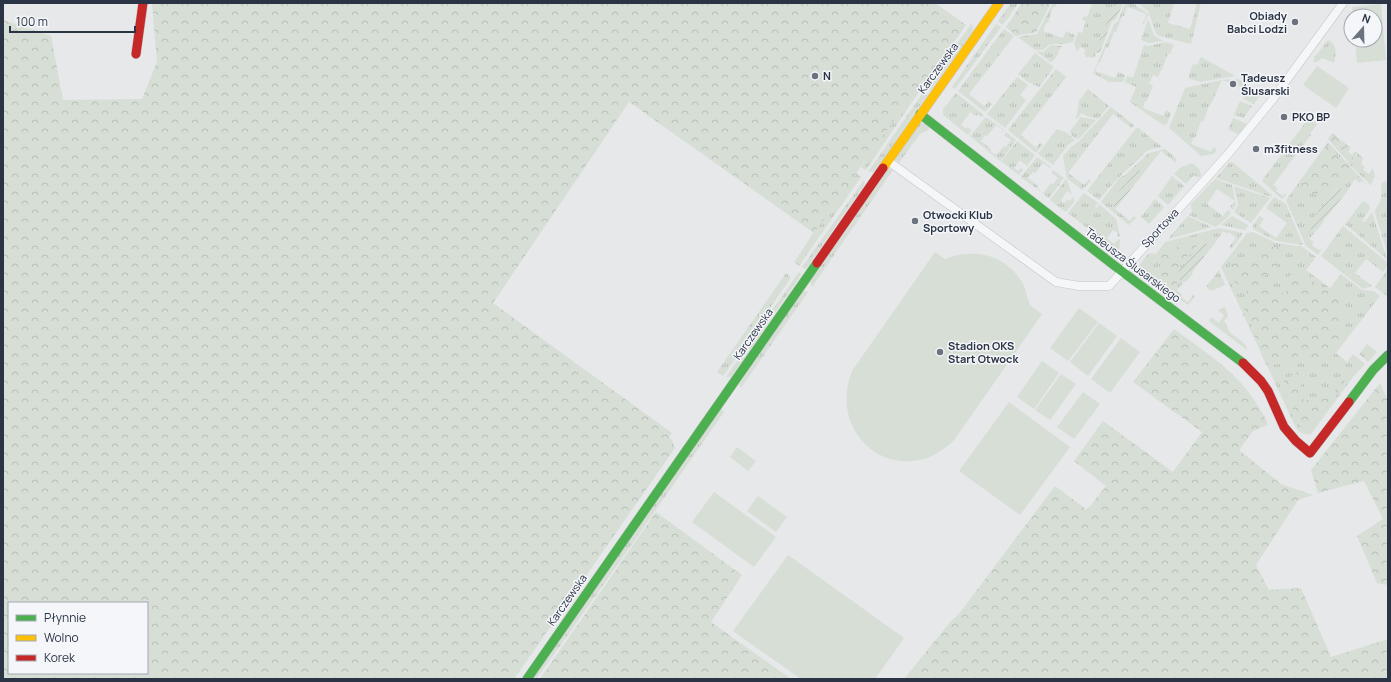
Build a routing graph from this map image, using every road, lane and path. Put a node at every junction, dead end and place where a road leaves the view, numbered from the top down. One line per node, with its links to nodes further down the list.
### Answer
1 (143, 3): 4 (main road)
2 (999, 3): 5 (main road, Karczewska)
3 (1343, 3): 7 (street, Sportowa)
4 (136, 54)
5 (920, 114): 6 (main road, Karczewska); 7 (main road, Tadeusza Ślusarskiego)
6 (888, 161): 7 (street, Sportowa); 9 (main road, Karczewska)
7 (1121, 271): 8 (main road, Tadeusza Ślusarskiego)
8 (1388, 355)
9 (527, 679)

